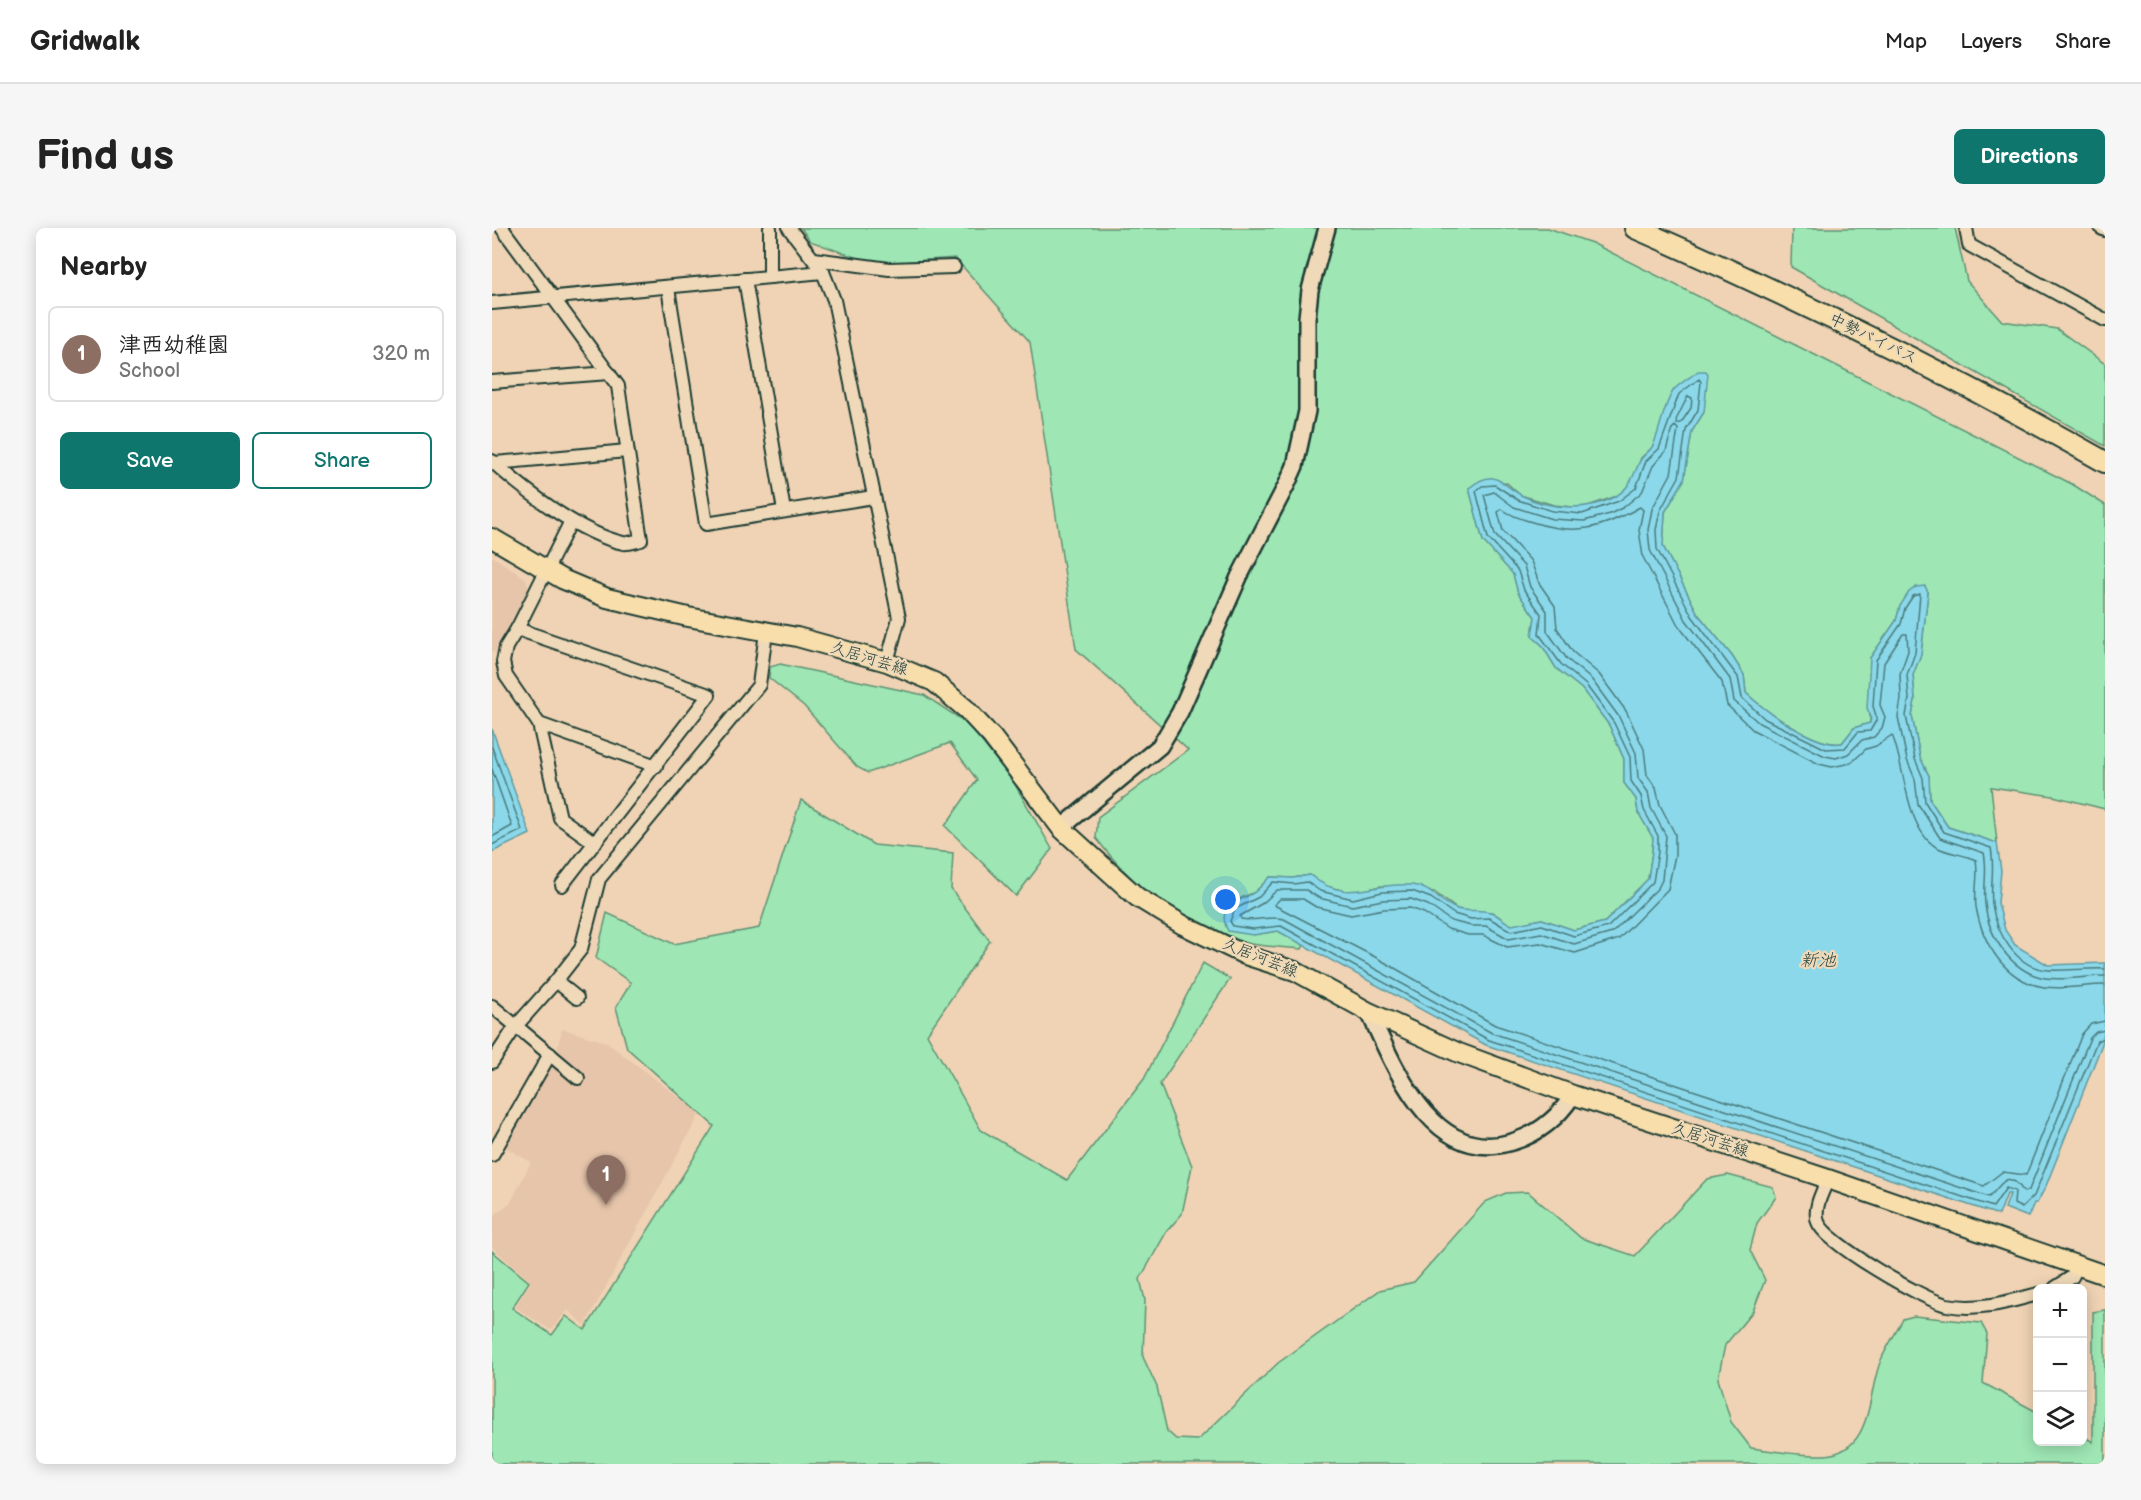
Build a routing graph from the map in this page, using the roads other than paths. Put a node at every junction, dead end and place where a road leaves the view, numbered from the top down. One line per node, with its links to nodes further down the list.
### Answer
1 (502, 228): 15 (street)
2 (770, 228): 12 (street)
3 (789, 228): 9 (street)
4 (1327, 228): 33 (street)
5 (1635, 228): 22 (highway, 中勢バイパス)
6 (1966, 228): 17 (street)
7 (2101, 228): 8 (street)
8 (2105, 230)
9 (814, 259): 10 (street); 11 (street)
10 (954, 267)
11 (823, 272): 12 (street); 23 (street)
12 (770, 277): 13 (street)
13 (745, 279): 14 (street); 24 (street)
14 (668, 288): 15 (street); 24 (street)
15 (554, 299): 16 (street); 18 (street)
16 (492, 303)
17 (2105, 320)
18 (609, 373): 19 (street); 20 (street)
19 (492, 382)
20 (627, 451): 21 (street); 25 (street)
21 (493, 462): 25 (street)
22 (2105, 462)
23 (873, 497): 24 (street); 30 (street)
24 (784, 511)
25 (571, 521): 27 (street)
26 (492, 538): 27 (main road, 久居河芸線)
27 (547, 571): 28 (street); 29 (main road, 久居河芸線)
28 (517, 628): 31 (street); 32 (street)
29 (766, 632): 30 (main road, 久居河芸線); 36 (street)
30 (887, 662): 33 (main road, 久居河芸線)
31 (539, 724): 32 (street); 34 (street)
32 (656, 766): 34 (street)
33 (1061, 828): 39 (main road, 久居河芸線)
34 (595, 843): 35 (street)
35 (561, 885)
36 (556, 981): 37 (street); 40 (street)
37 (577, 998)
38 (492, 1006): 40 (street)
39 (1369, 1012): 44 (main road, 久居河芸線); 44 (street)
40 (516, 1026): 41 (street); 42 (street)
41 (550, 1054): 43 (street); 45 (street)
42 (492, 1062)
43 (578, 1078)
44 (1573, 1095): 46 (main road, 久居河芸線)
45 (492, 1155)
46 (1828, 1179): 47 (main road, 久居河芸線); 50 (street)
47 (2078, 1265): 48 (main road, 久居河芸線); 49 (street)
48 (2105, 1275)
49 (2061, 1284)
50 (2033, 1295)

